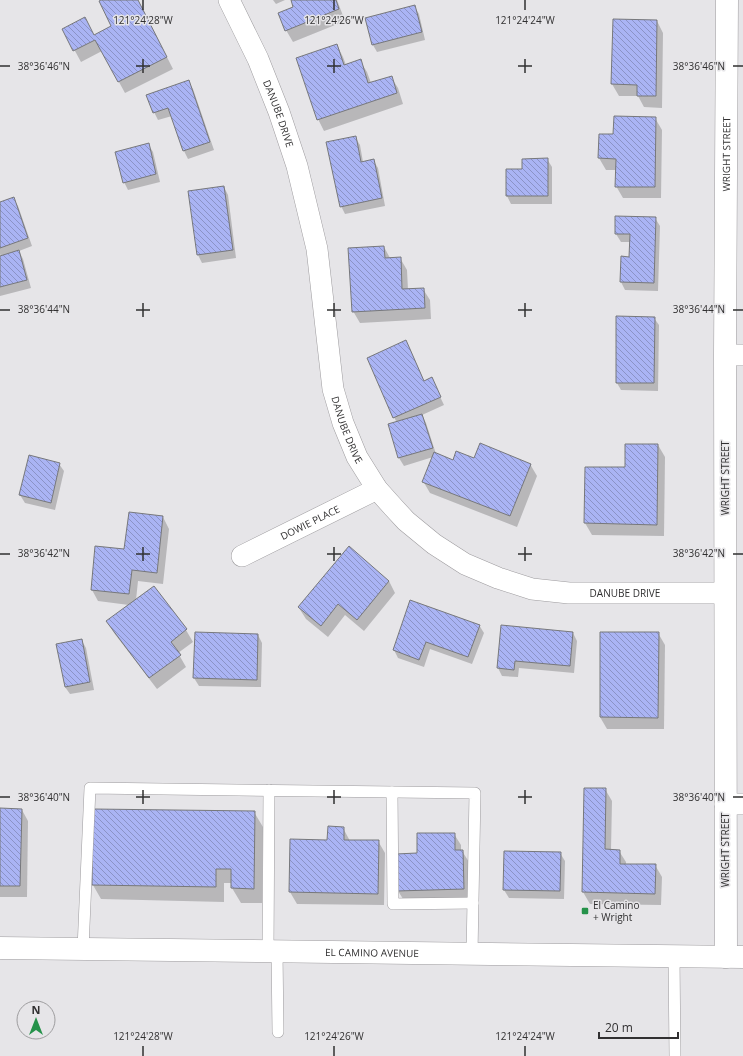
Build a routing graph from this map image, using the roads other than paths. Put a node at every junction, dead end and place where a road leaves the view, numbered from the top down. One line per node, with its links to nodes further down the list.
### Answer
1 (229, 0): 4 (street, DANUBE DRIVE)
2 (727, 0): 3 (street, WRIGHT STREET)
3 (734, 355): 6 (street, WRIGHT STREET)
4 (377, 488): 5 (street, DOWIE PLACE); 6 (street, DANUBE DRIVE)
5 (242, 556)
6 (725, 593): 9 (street, WRIGHT STREET)
7 (269, 790): 8 (lane); 12 (lane); 13 (lane)
8 (392, 792): 10 (lane); 10 (lane)
9 (734, 804): 16 (street, WRIGHT STREET)
10 (473, 903): 14 (lane)
11 (0, 948): 12 (street, EL CAMINO AVENUE)
12 (83, 949): 13 (street, EL CAMINO AVENUE)
13 (273, 951): 14 (street, EL CAMINO AVENUE); 17 (lane)
14 (472, 954): 15 (street, EL CAMINO AVENUE)
15 (674, 956): 16 (street, EL CAMINO AVENUE); 18 (lane)
16 (734, 957)
17 (278, 1032)
18 (675, 1056)

